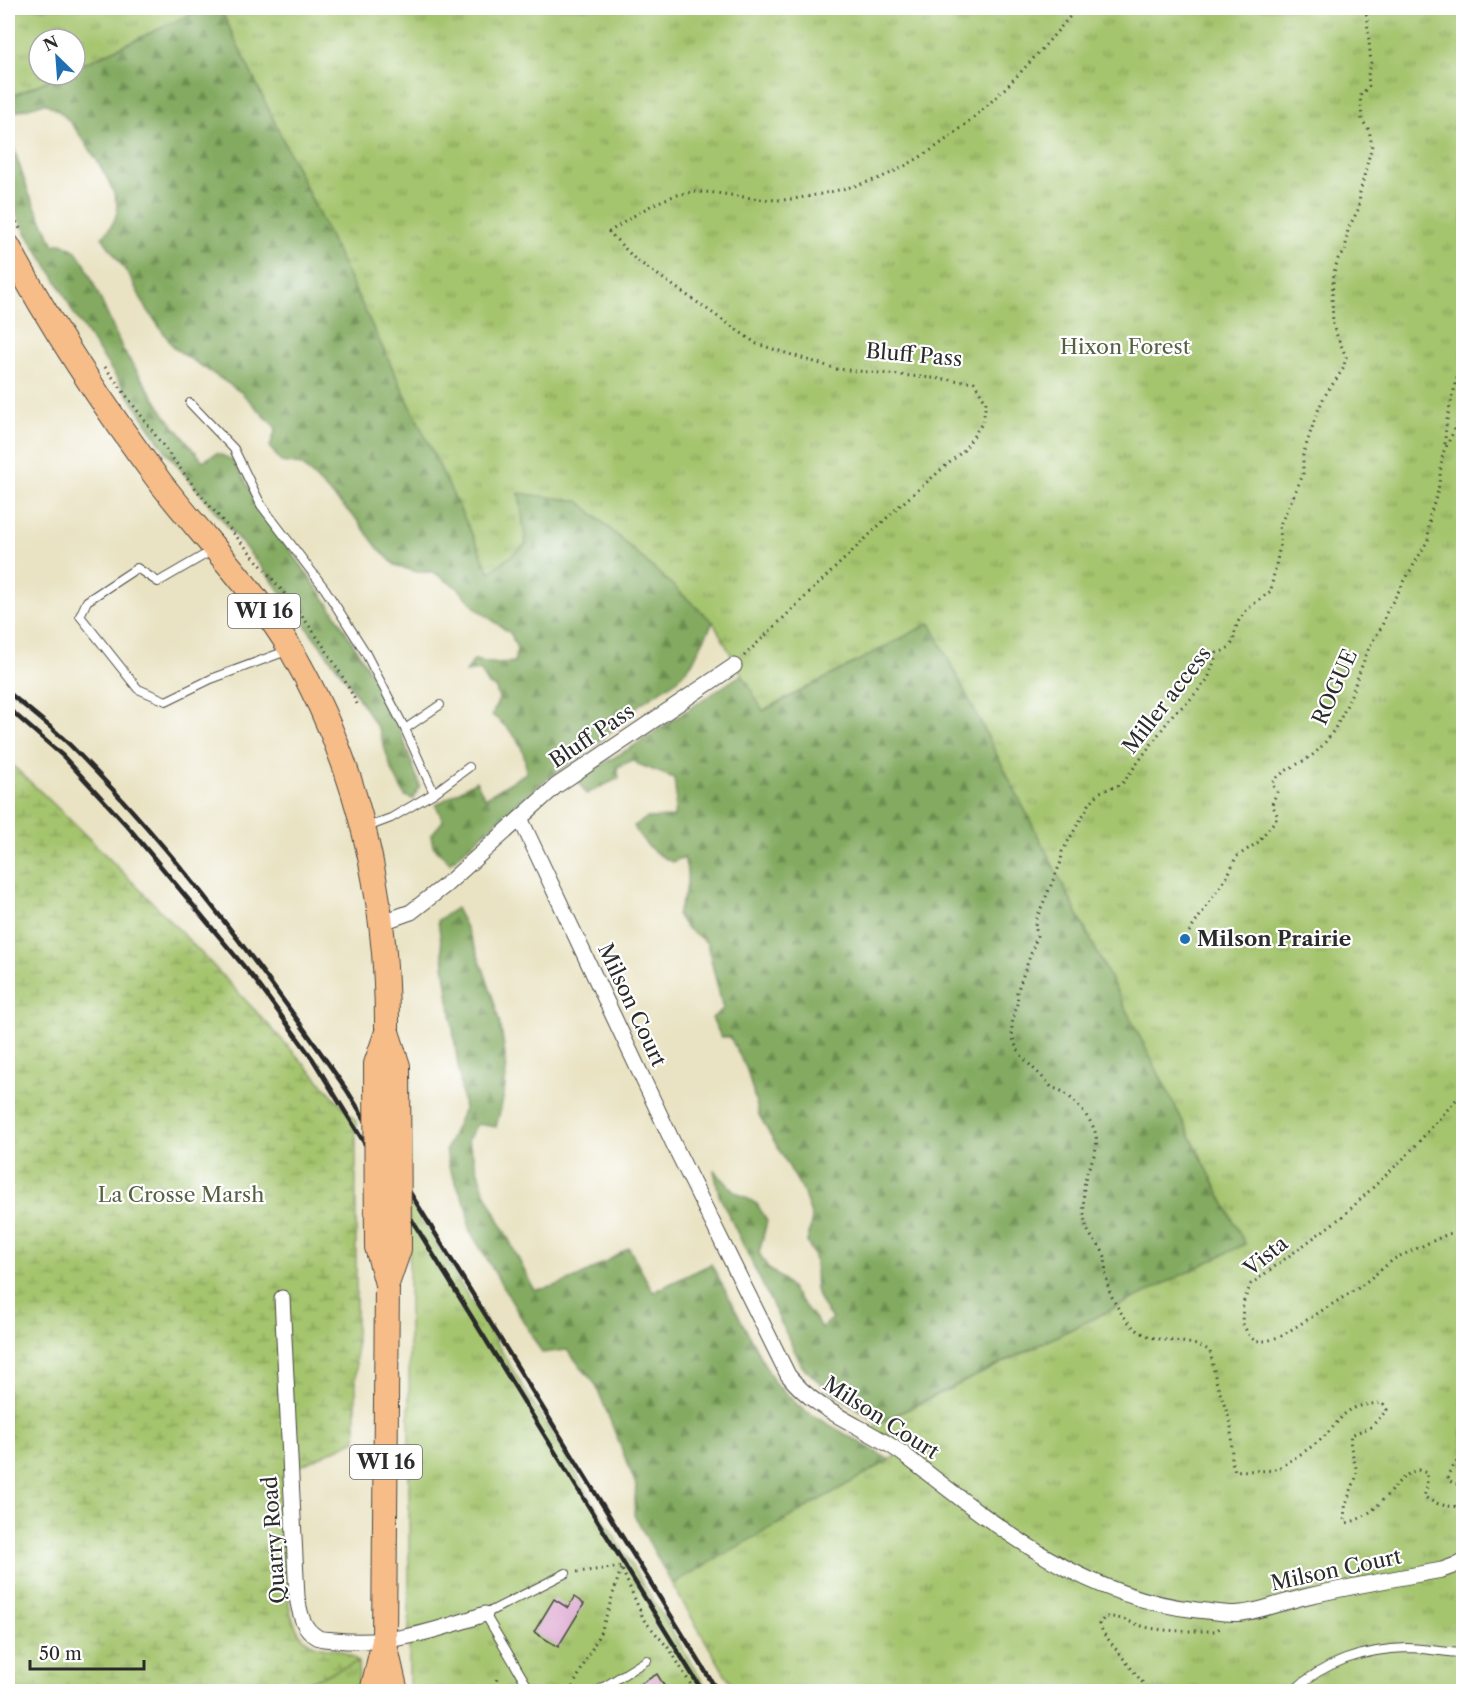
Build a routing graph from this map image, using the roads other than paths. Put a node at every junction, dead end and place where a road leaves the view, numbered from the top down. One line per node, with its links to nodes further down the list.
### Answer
1 (16, 241): 3 (main road, WI 16)
2 (189, 403): 7 (lane)
3 (215, 549): 4 (main road, WI 16); 4 (lane)
4 (291, 649): 11 (main road, WI 16)
5 (734, 666): 10 (street, Bluff Pass)
6 (440, 705): 7 (lane)
7 (405, 729): 9 (lane)
8 (469, 767): 9 (lane)
9 (434, 793): 11 (lane)
10 (520, 818): 12 (street, Bluff Pass); 14 (street, Milson Court)
11 (363, 828): 12 (main road, WI 16)
12 (383, 922): 17 (main road, WI 16, bridge)
13 (282, 1298): 17 (street, Quarry Road)
14 (1464, 1562)
15 (566, 1574): 16 (lane)
16 (485, 1614): 17 (street, Quarry Road); 22 (lane)
17 (384, 1640): 20 (main road, WI 16); 21 (main road, WI 16)
18 (1464, 1653): 24 (lane)
19 (647, 1660): 23 (lane)
20 (372, 1692)
21 (396, 1692)
22 (531, 1692)
23 (596, 1692)
24 (1292, 1692)

